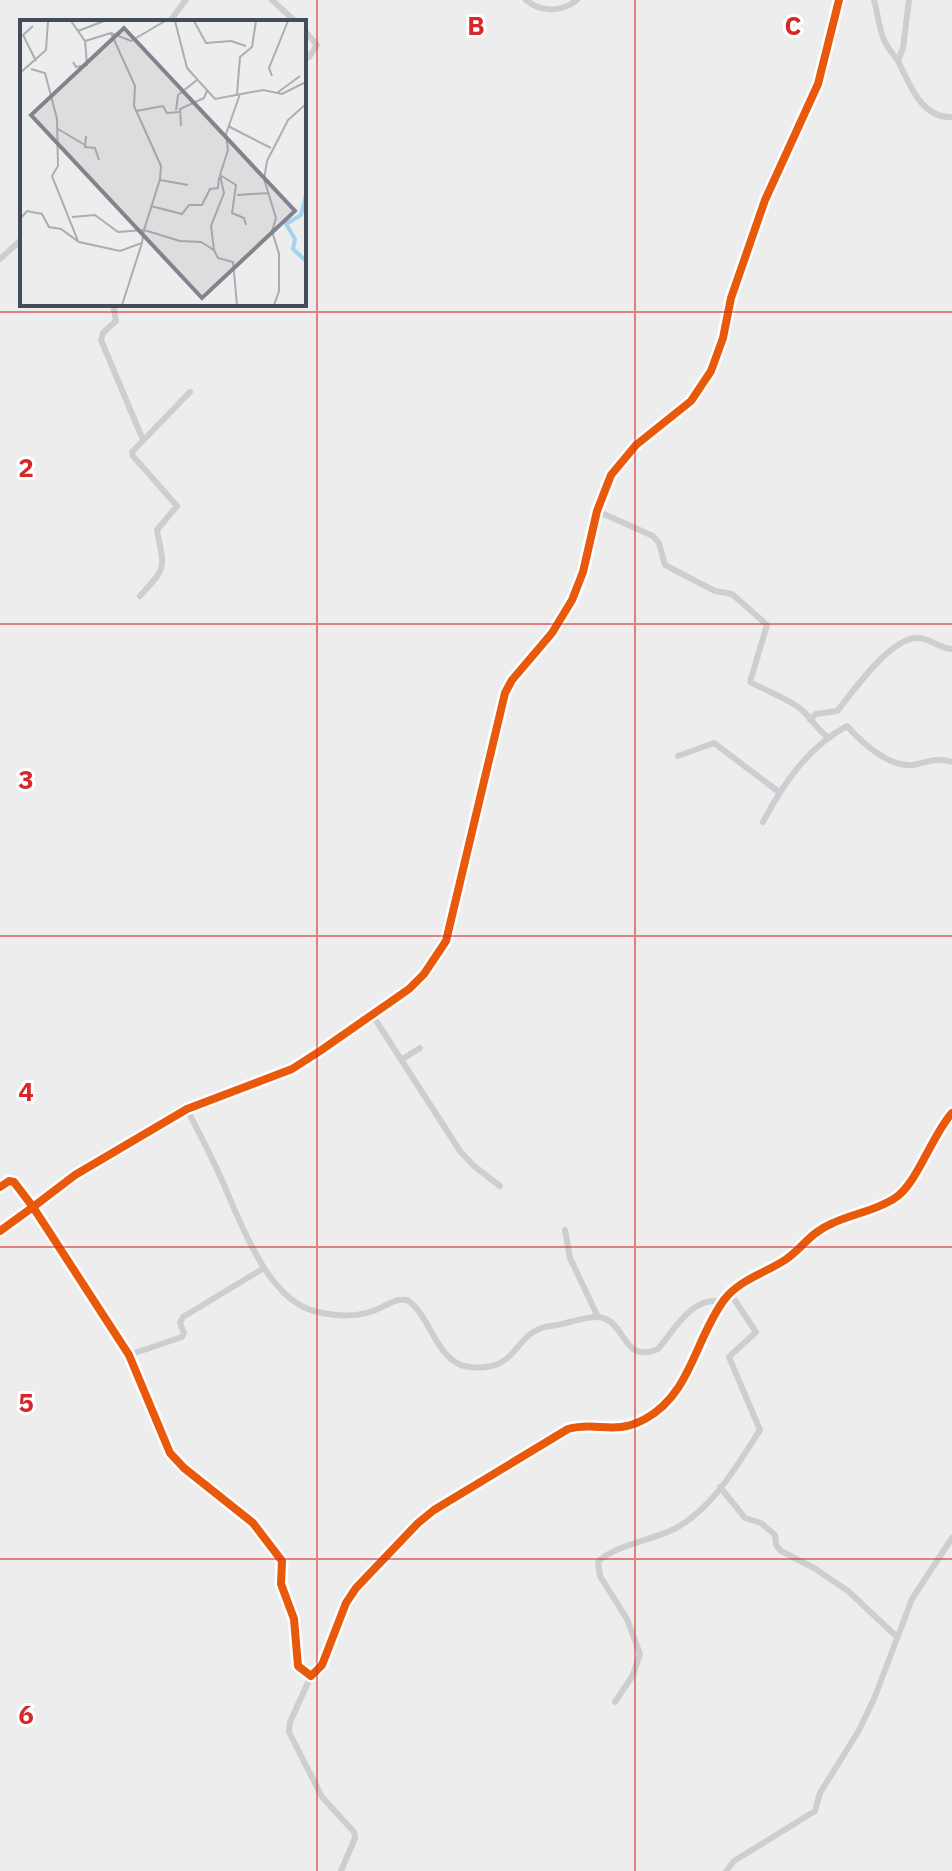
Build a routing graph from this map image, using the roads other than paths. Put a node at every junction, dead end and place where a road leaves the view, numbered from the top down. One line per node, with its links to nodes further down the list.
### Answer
1 (186, 0): 8 (street)
2 (272, 0): 9 (street)
3 (526, 0): 4 (street)
4 (577, 0)
5 (839, 0): 19 (street)
6 (874, 0): 12 (street)
7 (909, 0): 12 (street)
8 (171, 20)
9 (294, 20)
10 (306, 32): 11 (street)
11 (309, 57)
12 (898, 61): 13 (street)
13 (952, 117)
14 (20, 241): 15 (street)
15 (0, 259)
16 (113, 306): 18 (street)
17 (190, 392): 18 (street)
18 (143, 440): 20 (street)
19 (597, 511): 22 (street); 28 (street)
20 (140, 596)
21 (952, 649): 22 (street)
22 (810, 720): 23 (street)
23 (829, 738): 25 (street); 26 (street)
24 (678, 756): 26 (street)
25 (952, 762)
26 (779, 792): 27 (street)
27 (763, 822)
28 (373, 1016): 30 (street); 31 (street)
29 (420, 1048): 30 (street)
30 (401, 1060): 33 (street)
31 (187, 1109): 35 (street); 38 (street)
32 (952, 1113): 39 (street)
33 (500, 1186)
34 (0, 1187): 35 (street)
35 (33, 1207): 37 (street); 42 (street)
36 (565, 1230): 41 (street)
37 (0, 1231)
38 (264, 1268): 41 (street); 42 (street)
39 (730, 1293): 40 (street); 43 (street)
40 (723, 1302): 41 (street); 46 (street)
41 (598, 1317)
42 (129, 1355): 46 (street)
43 (720, 1487): 45 (street); 47 (street)
44 (952, 1538): 45 (street)
45 (896, 1636): 49 (street)
46 (311, 1676): 48 (street)
47 (615, 1702)
48 (341, 1871)
49 (726, 1871)

